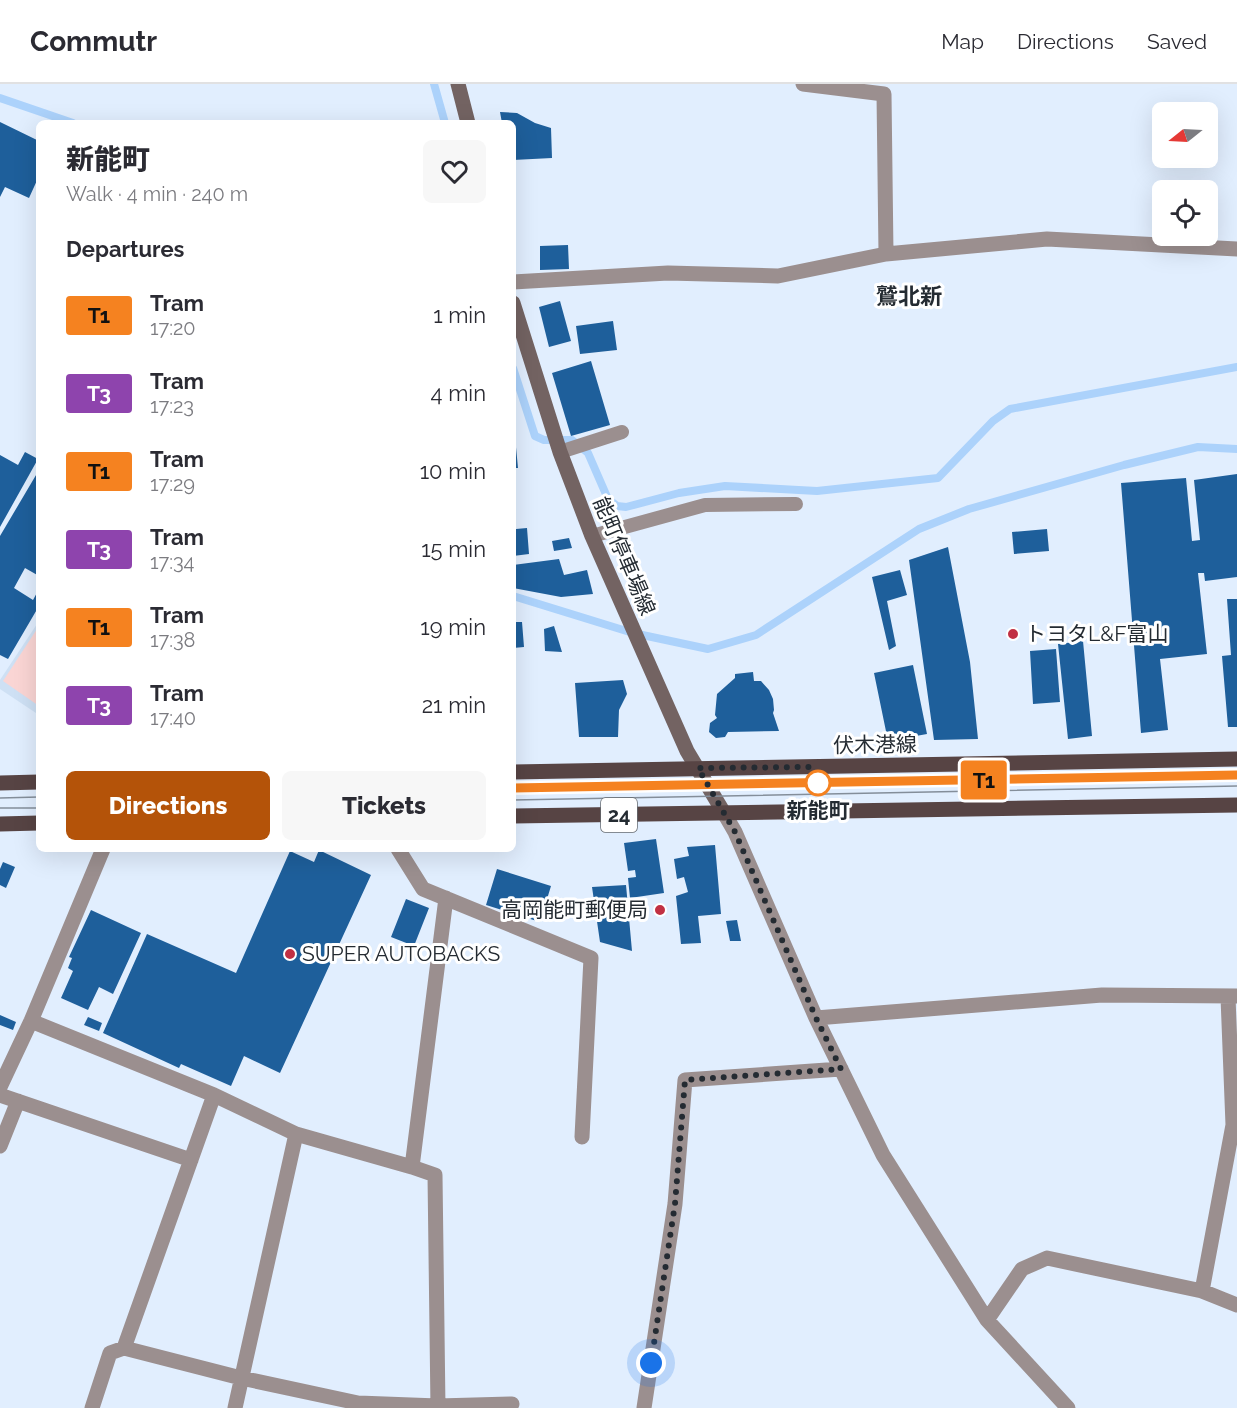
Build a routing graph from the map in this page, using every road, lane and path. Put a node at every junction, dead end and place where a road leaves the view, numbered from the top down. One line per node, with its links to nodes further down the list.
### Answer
1 (458, 84): 3 (main road)
2 (803, 84): 5 (street)
3 (467, 120)
4 (1237, 249): 5 (street)
5 (886, 254): 6 (street)
6 (516, 282)
7 (516, 313): 9 (main road, 能町停車場線)
8 (622, 432): 9 (lane)
9 (560, 453): 11 (main road, 能町停車場線)
10 (795, 504): 11 (lane)
11 (592, 537): 13 (main road, 能町停車場線)
12 (1237, 759): 13 (main road, 伏木港線 / 24)
13 (698, 768): 14 (main road, 伏木港線 / 24); 18 (main road, 能町停車場線)
14 (516, 772)
15 (36, 782): 16 (main road)
16 (0, 783)
17 (1237, 805): 18 (main road, 24)
18 (724, 813): 19 (main road, 24); 26 (street)
19 (516, 816)
20 (36, 823): 21 (main road)
21 (0, 824)
22 (102, 852): 27 (street)
23 (400, 852): 24 (street)
24 (446, 898): 34 (street); 37 (street)
25 (1233, 997): 26 (street); 38 (street)
26 (816, 1018): 28 (street)
27 (31, 1021): 29 (street); 31 (street)
28 (841, 1069): 40 (street); 47 (street)
29 (0, 1087)
30 (0, 1095): 32 (street)
31 (214, 1095): 33 (street); 36 (street)
32 (18, 1101): 35 (street); 36 (street)
33 (296, 1134): 37 (street); 42 (street)
34 (582, 1137)
35 (0, 1146)
36 (190, 1160): 41 (street)
37 (412, 1167): 44 (street)
38 (1202, 1291): 39 (street); 40 (street)
39 (1237, 1305)
40 (987, 1320): 48 (street)
41 (124, 1348): 42 (street); 45 (street)
42 (241, 1378): 44 (street); 46 (street)
43 (512, 1404): 44 (street)
44 (438, 1407)
45 (92, 1408)
46 (235, 1408)
47 (644, 1408)
48 (1068, 1408)

